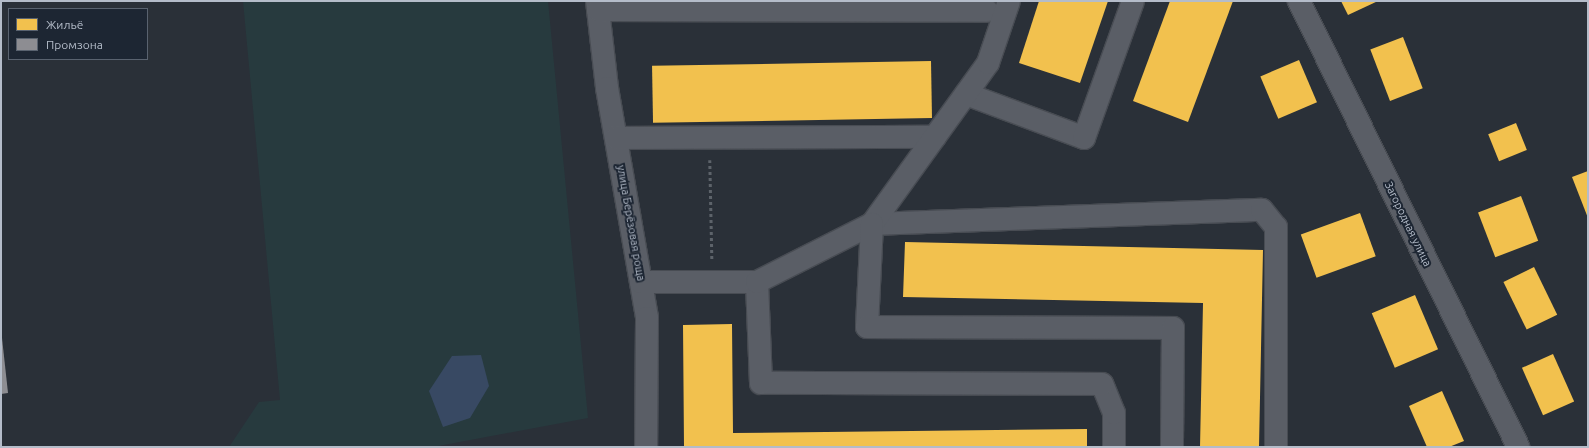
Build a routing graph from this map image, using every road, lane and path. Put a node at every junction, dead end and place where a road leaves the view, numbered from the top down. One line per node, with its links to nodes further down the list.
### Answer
1 (1009, 1): 6 (street)
2 (1134, 1): 7 (street)
3 (1299, 1): 19 (street, Загородная улица)
4 (597, 5): 5 (street); 9 (street, улица Берёзовая роща)
5 (987, 6): 6 (street)
6 (988, 63): 7 (street)
7 (966, 94): 8 (street)
8 (935, 137): 10 (street); 11 (street)
9 (616, 138): 10 (street); 12 (street, улица Берёзовая роща)
10 (709, 138): 13 (path)
11 (872, 224): 14 (street); 17 (street); 18 (street)
12 (641, 282): 13 (street); 15 (street, улица Берёзовая роща)
13 (712, 282): 14 (street)
14 (757, 282): 16 (street)
15 (646, 447)
16 (1114, 447)
17 (1172, 447)
18 (1276, 447)
19 (1518, 447)

